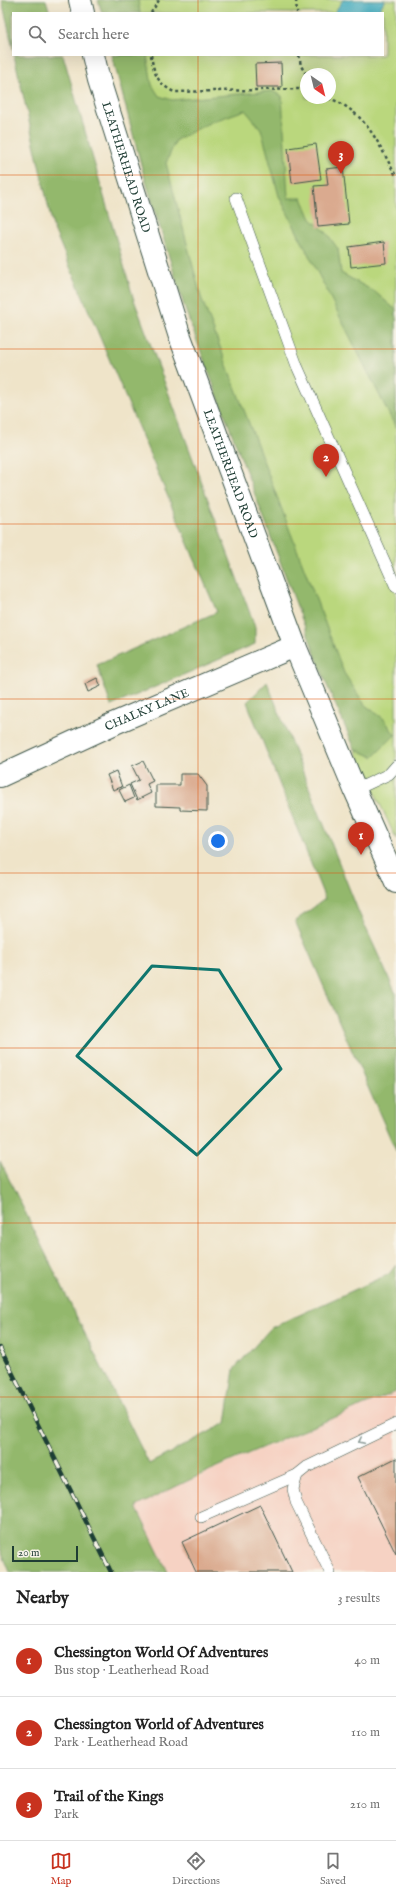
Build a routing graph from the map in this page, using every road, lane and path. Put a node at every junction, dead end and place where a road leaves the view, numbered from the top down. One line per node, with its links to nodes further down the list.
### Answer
1 (80, 0): 4 (main road)
2 (159, 0): 5 (path)
3 (296, 0): 6 (path)
4 (83, 12)
5 (152, 12)
6 (297, 12)
7 (93, 56): 16 (main road, LEATHERHEAD ROAD)
8 (151, 56): 11 (path)
9 (298, 56): 10 (path)
10 (302, 68)
11 (300, 89)
12 (336, 102): 13 (path)
13 (396, 176)
14 (236, 198): 15 (lane)
15 (396, 587)
16 (295, 646): 18 (main road, CHALKY LANE); 19 (main road, LEATHERHEAD ROAD)
17 (396, 766): 19 (lane)
18 (0, 776)
19 (355, 790): 20 (main road, LEATHERHEAD ROAD)
20 (396, 882)
21 (396, 1424): 22 (lane, one-way to 22)
22 (297, 1475): 23 (lane); 24 (lane)
23 (201, 1517)
24 (330, 1572)

